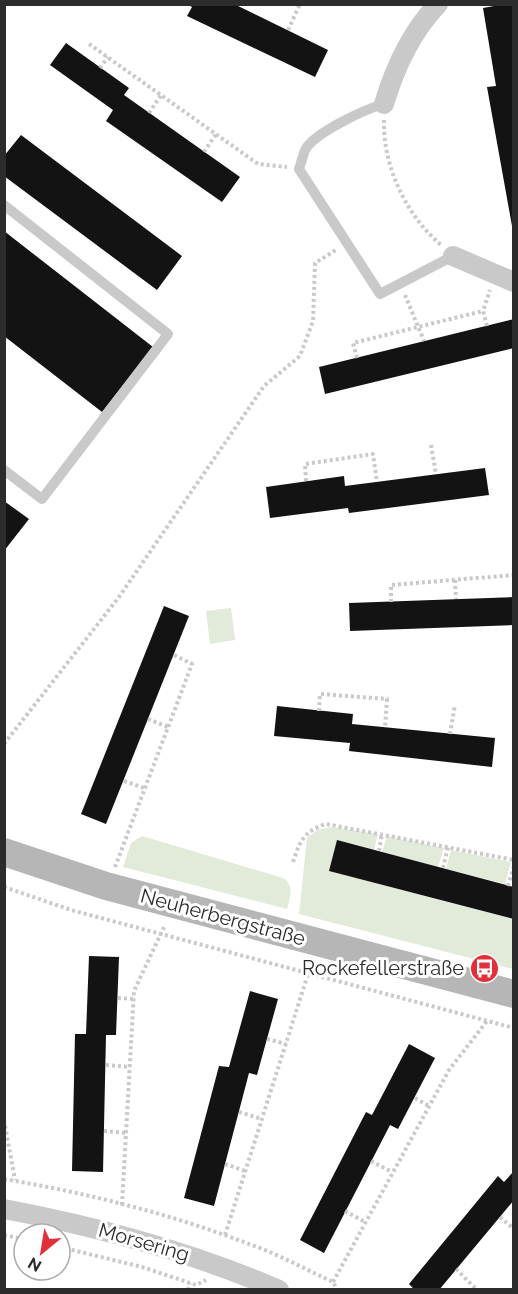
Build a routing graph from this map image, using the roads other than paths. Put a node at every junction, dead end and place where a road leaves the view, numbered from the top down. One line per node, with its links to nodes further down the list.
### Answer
1 (438, 4): 2 (street)
2 (384, 104): 4 (lane)
3 (4, 205): 6 (lane)
4 (453, 256): 5 (street)
5 (513, 282)
6 (4, 470)
7 (4, 852): 8 (main road, Neuherbergstraße)
8 (513, 994)
9 (4, 1209): 10 (street, Morsering)
10 (279, 1290)

